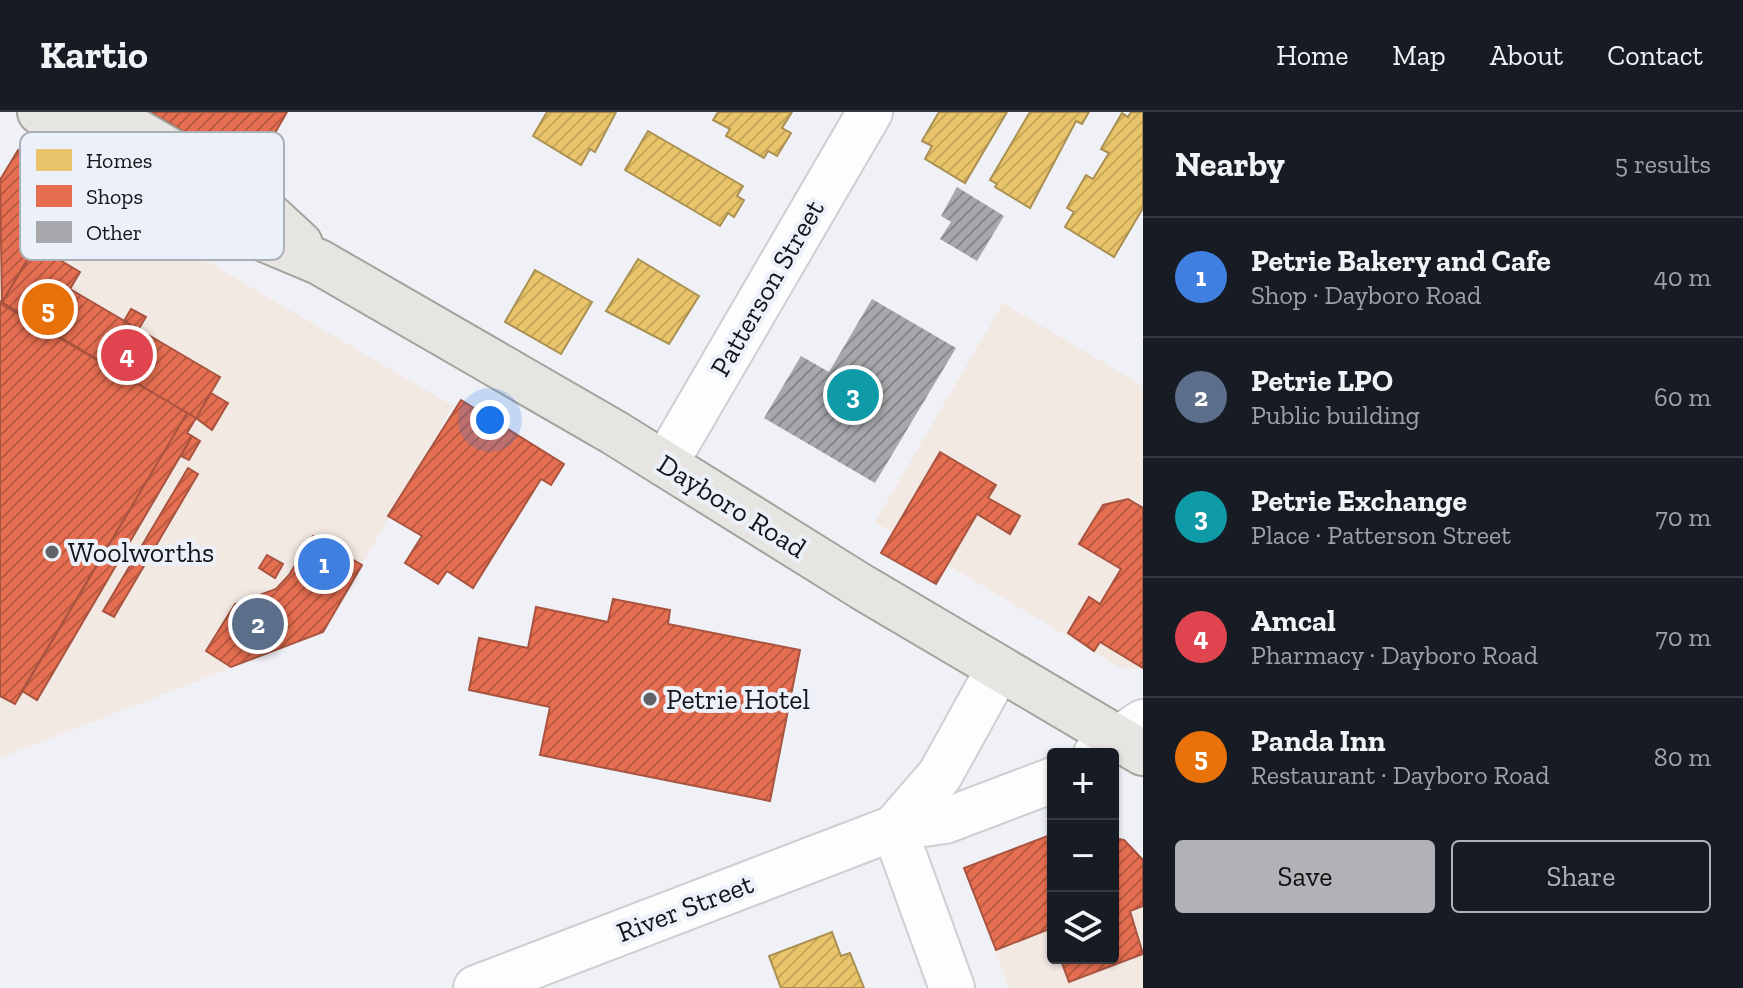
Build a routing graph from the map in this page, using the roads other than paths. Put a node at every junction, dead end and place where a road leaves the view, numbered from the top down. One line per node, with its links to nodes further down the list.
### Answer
1 (40, 112): 4 (main road, Dayboro Road)
2 (103, 112): 5 (main road, Dayboro Road)
3 (870, 112): 9 (street, Patterson Street)
4 (72, 132)
5 (138, 132)
6 (284, 229): 8 (main road, Dayboro Road)
7 (284, 247): 8 (main road, Dayboro Road)
8 (319, 262): 9 (main road, Dayboro Road)
9 (665, 464): 10 (main road, Dayboro Road)
10 (999, 668): 11 (main road, Dayboro Road); 13 (street, River Street)
11 (1125, 742)
12 (1047, 782): 13 (street, River Street)
13 (894, 828): 14 (street, River Street); 15 (street)
14 (476, 988)
15 (952, 988)

